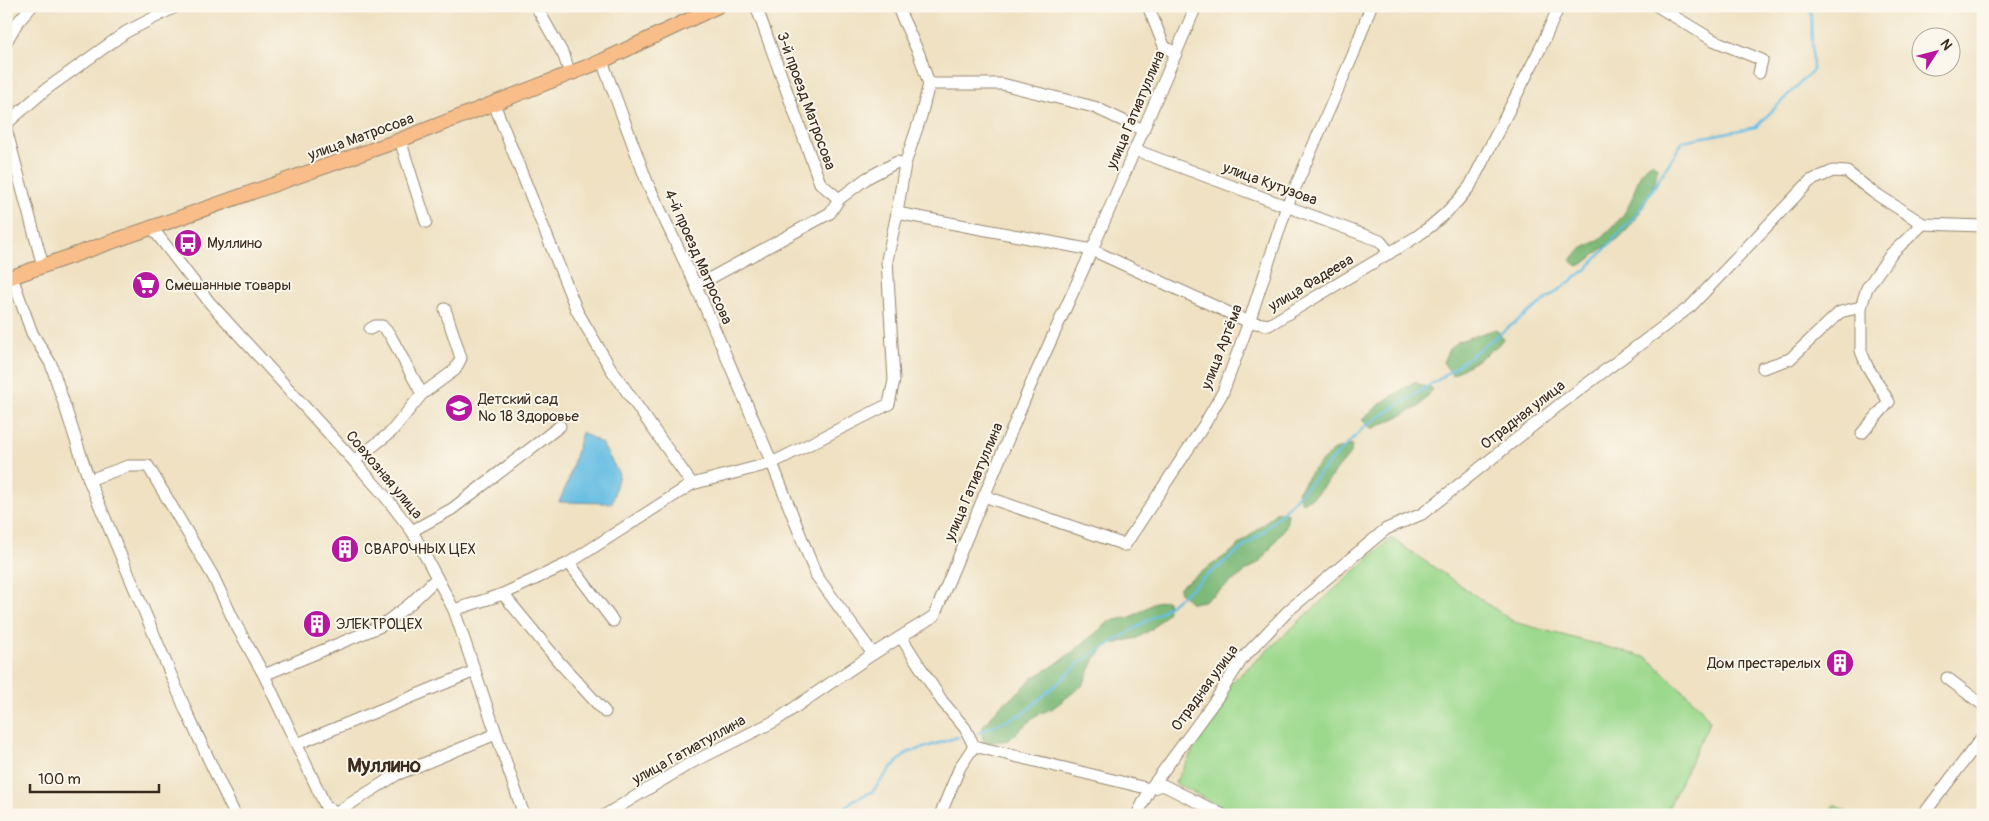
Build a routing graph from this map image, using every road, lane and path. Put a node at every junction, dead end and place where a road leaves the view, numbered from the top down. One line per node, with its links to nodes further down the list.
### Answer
1 (32, 6): 12 (street)
2 (177, 6): 19 (street)
3 (536, 6): 16 (street)
4 (718, 6): 14 (main road, улица Матросова)
5 (756, 6): 25 (street, 3-й проезд Матросова)
6 (897, 6): 17 (street)
7 (1148, 6): 13 (street)
8 (1196, 6): 13 (street, улица Гатиатуллина)
9 (1371, 6): 26 (street, улица Артёма)
10 (1558, 6): 33 (street, улица Фадеева)
11 (1657, 6): 15 (street)
12 (6, 42)
13 (1176, 54): 21 (street, улица Гатиатуллина)
14 (602, 61): 16 (main road, улица Матросова); 36 (street, 4-й проезд Матросова)
15 (1759, 73)
16 (570, 74): 18 (main road, улица Матросова)
17 (929, 84): 21 (street); 24 (street)
18 (494, 104): 22 (main road, улица Матросова); 48 (street)
19 (6, 124)
20 (6, 129): 34 (street)
21 (1144, 130): 23 (street, улица Гатиатуллина)
22 (400, 140): 28 (street); 31 (main road, улица Матросова)
23 (1135, 150): 26 (street, улица Кутузова); 32 (street, улица Гатиатуллина)
24 (905, 164): 25 (street); 27 (street)
25 (839, 199): 36 (street)
26 (1287, 206): 33 (street, улица Кутузова); 39 (street, улица Артёма)
27 (897, 213): 32 (street, улица Фадеева); 46 (street)
28 (426, 222)
29 (1923, 224): 30 (street); 37 (street); 67 (street, Отрадная улица)
30 (1983, 226)
31 (153, 228): 34 (main road, улица Матросова); 45 (street, Совхозная улица)
32 (1092, 250): 39 (street, улица Фадеева); 49 (street, улица Гатиатуллина)
33 (1390, 253): 39 (street, улица Фадеева)
34 (43, 266): 35 (main road, улица Матросова)
35 (9, 278): 47 (street)
36 (696, 286): 46 (street, 4-й проезд Матросова)
37 (1861, 307): 41 (street); 44 (street)
38 (445, 309): 42 (street)
39 (1249, 322): 49 (street, улица Артёма)
40 (370, 329): 42 (street)
41 (1763, 368)
42 (422, 394): 45 (street)
43 (560, 426): 50 (street)
44 (1862, 433)
45 (354, 461): 50 (street, Совхозная улица)
46 (772, 463): 48 (street); 57 (street, 4-й проезд Матросова)
47 (88, 480): 59 (street); 68 (street)
48 (692, 484): 51 (street)
49 (984, 496): 56 (street, улица Гатиатуллина)
50 (412, 531): 52 (street, Совхозная улица)
51 (569, 563): 53 (street); 55 (street)
52 (437, 578): 54 (street, Совхозная улица); 59 (street)
53 (504, 594): 54 (street); 62 (street)
54 (454, 610): 58 (street, Совхозная улица)
55 (613, 621)
56 (901, 637): 57 (street, улица Гатиатуллина); 66 (street)
57 (873, 654): 70 (street, улица Гатиатуллина)
58 (475, 671): 63 (street, Совхозная улица); 65 (street)
59 (264, 675): 65 (street)
60 (1948, 678): 61 (street)
61 (1983, 705)
62 (605, 712)
63 (496, 734): 65 (street); 69 (street, Совхозная улица)
64 (1983, 736): 74 (street)
65 (296, 744)
66 (974, 746): 67 (street); 71 (street)
67 (1150, 789): 72 (street, Отрадная улица); 73 (street)
68 (236, 815)
69 (524, 815)
70 (605, 815)
71 (940, 815)
72 (1137, 815)
73 (1223, 815)
74 (1923, 815)

